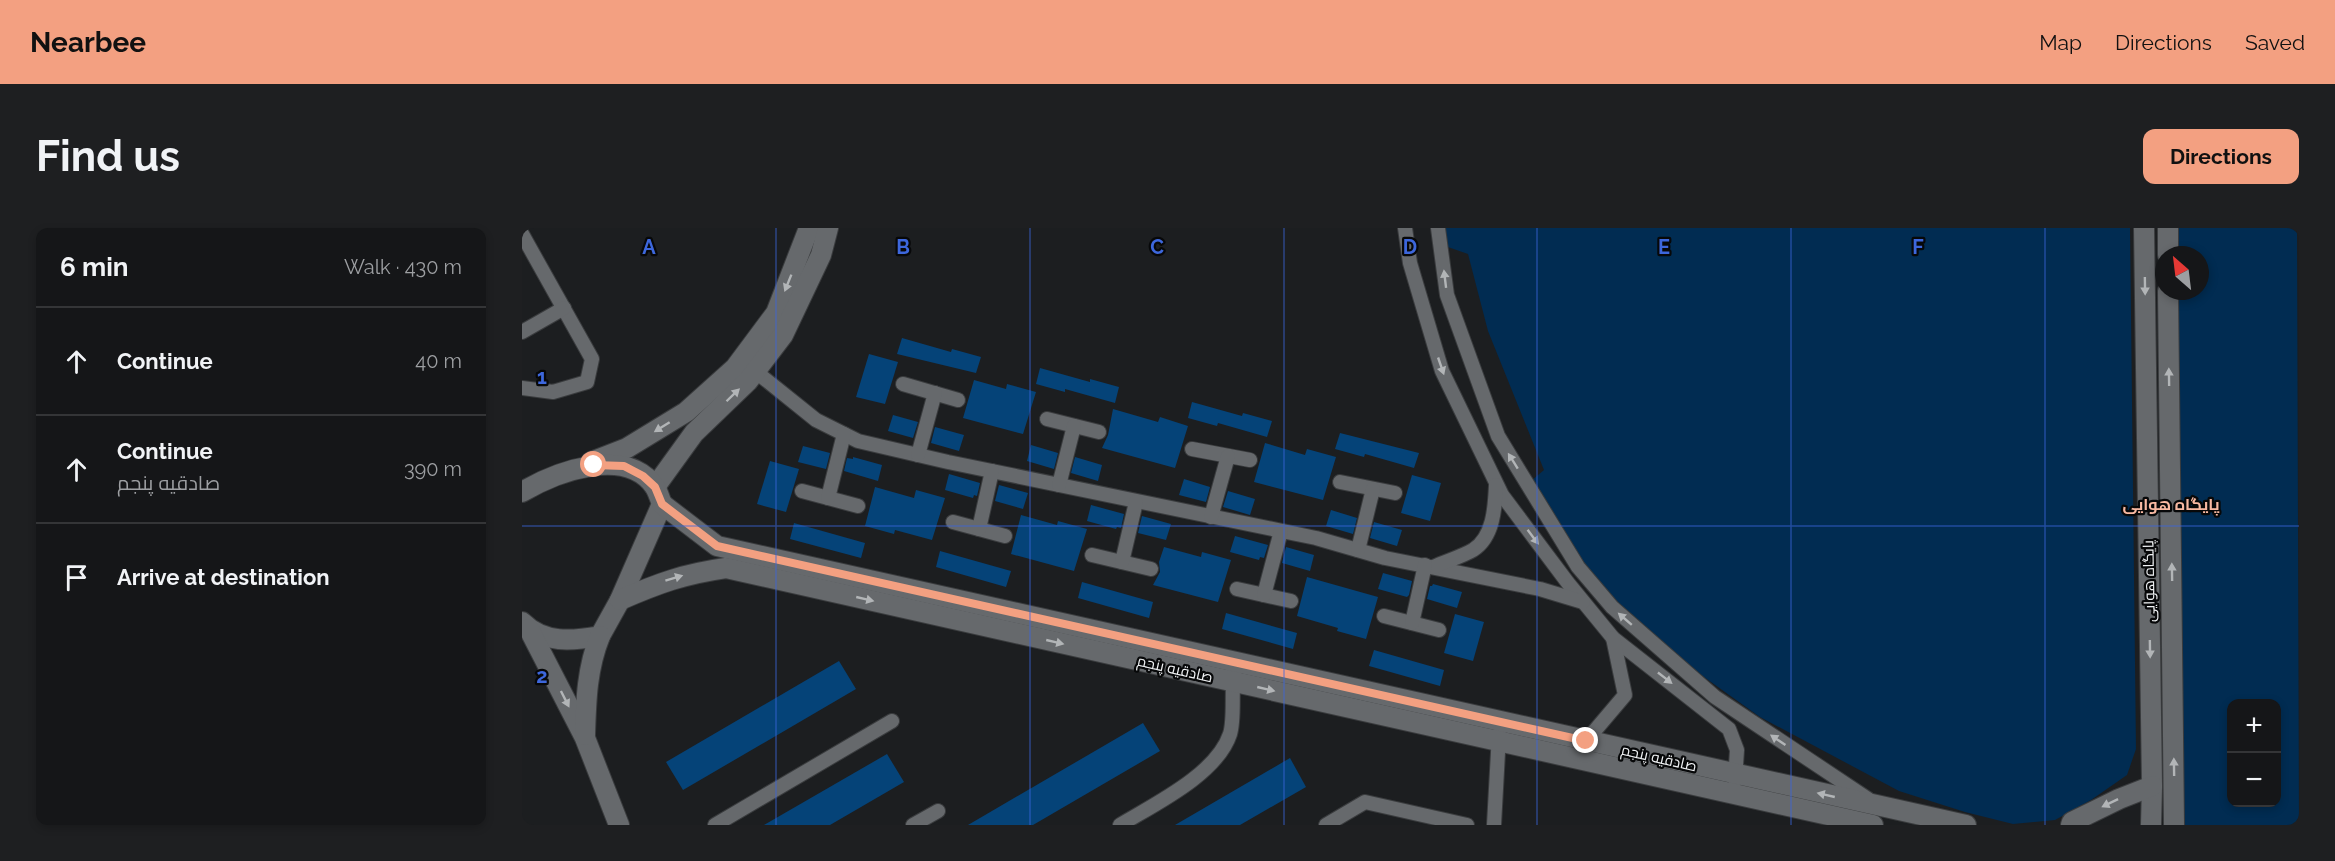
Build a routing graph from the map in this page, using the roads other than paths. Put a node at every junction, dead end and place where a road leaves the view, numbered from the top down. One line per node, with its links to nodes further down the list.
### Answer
1 (809, 228): 17 (street, one-way to 17)
2 (828, 228): 12 (street)
3 (1405, 228): 32 (street, one-way to 32)
4 (1438, 228): 73 (street, one-way to 4)
5 (2144, 228): 26 (street, پایگاه هوایی, one-way to 26)
6 (2168, 228): 8 (street)
7 (522, 234): 10 (street)
8 (2168, 246)
9 (2168, 300): 28 (street, پایگاه هوایی, one-way to 9)
10 (564, 308): 11 (street); 14 (street)
11 (522, 332)
12 (755, 372): 19 (street, one-way to 12); 22 (street)
13 (903, 384): 15 (street)
14 (522, 388)
15 (935, 393): 16 (street); 24 (street)
16 (958, 400)
17 (686, 412): 19 (street); 30 (street, one-way to 30)
18 (1047, 419): 20 (street)
19 (701, 426): 38 (street)
20 (1074, 426): 21 (street); 33 (street)
21 (1099, 432)
22 (844, 434): 24 (street); 39 (street)
23 (1192, 448): 25 (street)
24 (918, 455): 29 (street)
25 (1228, 456): 27 (street); 42 (street)
26 (2147, 459): 28 (street); 71 (street, پایگاه هوایی, one-way to 71)
27 (1250, 460)
28 (2170, 460): 85 (street, پایگاه هوایی, one-way to 28)
29 (992, 471): 33 (street); 44 (street)
30 (562, 472): 36 (street); 38 (street, صادقیه پنجم)
31 (1340, 482): 34 (street)
32 (1496, 483): 51 (street); 58 (street, one-way to 58)
33 (1059, 485): 40 (street)
34 (1373, 489): 37 (street); 48 (street)
35 (802, 491): 39 (street)
36 (522, 492)
37 (1395, 493)
38 (658, 496): 47 (street, صادقیه پنجم); 56 (street)
39 (828, 498): 41 (street)
40 (1136, 502): 42 (street); 50 (street)
41 (858, 506)
42 (1211, 517): 45 (street)
43 (953, 522): 44 (street)
44 (979, 529): 46 (street)
45 (1281, 531): 48 (street); 55 (street)
46 (1005, 536)
47 (730, 549): 52 (street); 65 (street, صادقیه پنجم)
48 (1358, 550): 51 (street)
49 (1092, 555): 50 (street)
50 (1122, 562): 53 (street)
51 (1429, 566): 58 (street); 60 (street)
52 (726, 568): 56 (street, صادقیه پنجم, one-way to 52); 65 (street, صادقیه پنجم, one-way to 65)
53 (1151, 569)
54 (1237, 589): 55 (street)
55 (1264, 595): 57 (street)
56 (620, 600): 63 (street)
57 (1291, 601)
58 (1583, 602): 64 (street)
59 (1384, 616): 60 (street)
60 (1412, 623): 62 (street)
61 (525, 625): 63 (street); 68 (street, one-way to 68)
62 (1439, 630)
63 (600, 636): 68 (street)
64 (1613, 638): 69 (street); 70 (street, one-way to 70)
65 (1234, 672): 67 (street, صادقیه پنجم); 79 (street)
66 (892, 721): 77 (street)
67 (1500, 732): 69 (street, صادقیه پنجم); 70 (street, صادقیه پنجم); 82 (street)
68 (585, 738): 76 (street)
69 (1586, 741): 70 (street, صادقیه پنجم)
70 (1735, 784): 73 (street, صادقیه پنجم)
71 (2152, 786): 75 (street, one-way to 75); 84 (street, پایگاه هوایی)
72 (938, 811): 78 (street)
73 (1876, 816): 74 (street, صادقیه پنجم)
74 (1939, 823): 83 (street, صادقیه پنجم)
75 (2067, 824)
76 (619, 825)
77 (715, 825)
78 (913, 825)
79 (1120, 825)
80 (1326, 825): 81 (street)
81 (1467, 825)
82 (1494, 825)
83 (1966, 825)
84 (2151, 825)
85 (2174, 825)

